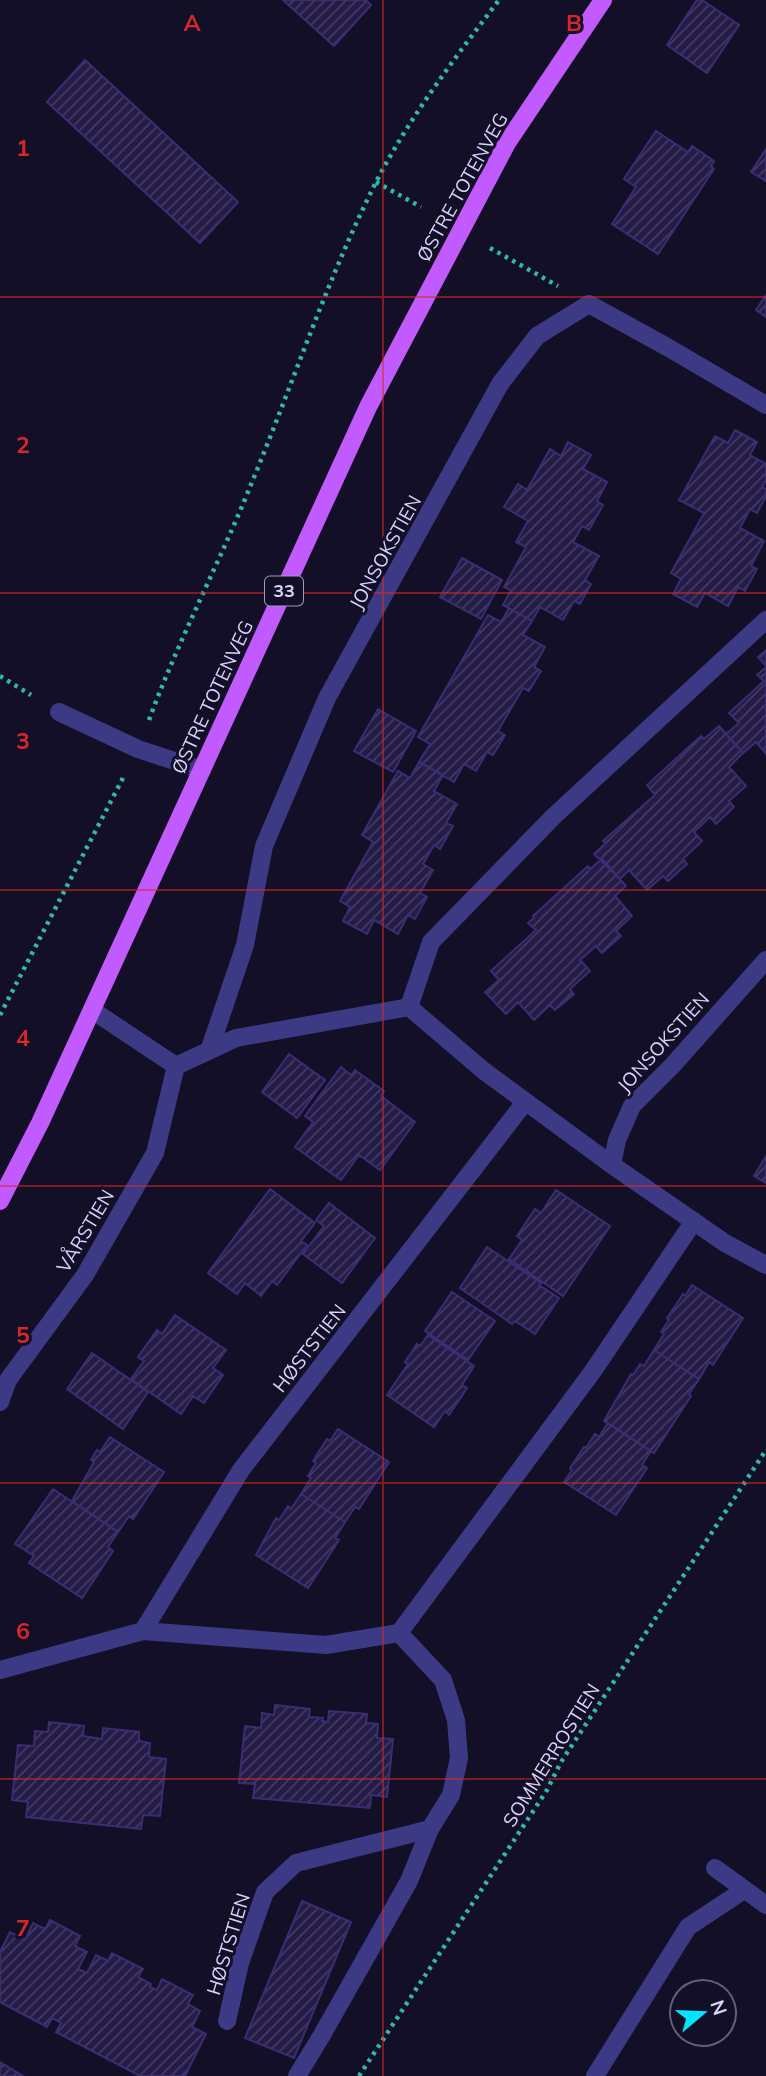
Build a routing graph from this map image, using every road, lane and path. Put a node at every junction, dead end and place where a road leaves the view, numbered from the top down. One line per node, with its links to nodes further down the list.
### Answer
1 (499, 0): 3 (path)
2 (603, 0): 11 (main road, ØSTRE TOTENVEG / 33)
3 (376, 182): 4 (path); 10 (path)
4 (421, 207)
5 (489, 248): 6 (path)
6 (589, 304): 7 (street); 16 (street, JONSOKSTIEN)
7 (766, 405)
8 (766, 620): 13 (street)
9 (59, 712): 10 (street)
10 (138, 749): 11 (street); 15 (path)
11 (202, 770): 14 (main road, ØSTRE TOTENVEG / 33)
12 (766, 960): 19 (street, JONSOKSTIEN)
13 (409, 1007): 16 (street); 18 (street)
14 (92, 1010): 17 (street); 20 (main road, ØSTRE TOTENVEG / 33)
15 (0, 1015)
16 (209, 1051): 17 (street)
17 (176, 1066): 23 (street, VÅRSTIEN)
18 (525, 1102): 19 (street); 25 (street, HØSTSTIEN)
19 (612, 1165): 21 (street)
20 (0, 1201)
21 (694, 1222): 22 (street); 26 (street)
22 (766, 1265)
23 (0, 1402)
24 (766, 1450): 34 (path, SOMMERROSTIEN)
25 (144, 1631): 26 (street); 27 (street)
26 (399, 1633): 28 (street)
27 (0, 1670)
28 (430, 1829): 32 (street, HØSTSTIEN); 33 (street)
29 (715, 1868): 30 (street)
30 (744, 1890): 31 (street); 35 (street)
31 (766, 1905)
32 (228, 2021)
33 (296, 2076)
34 (359, 2076)
35 (595, 2076)

